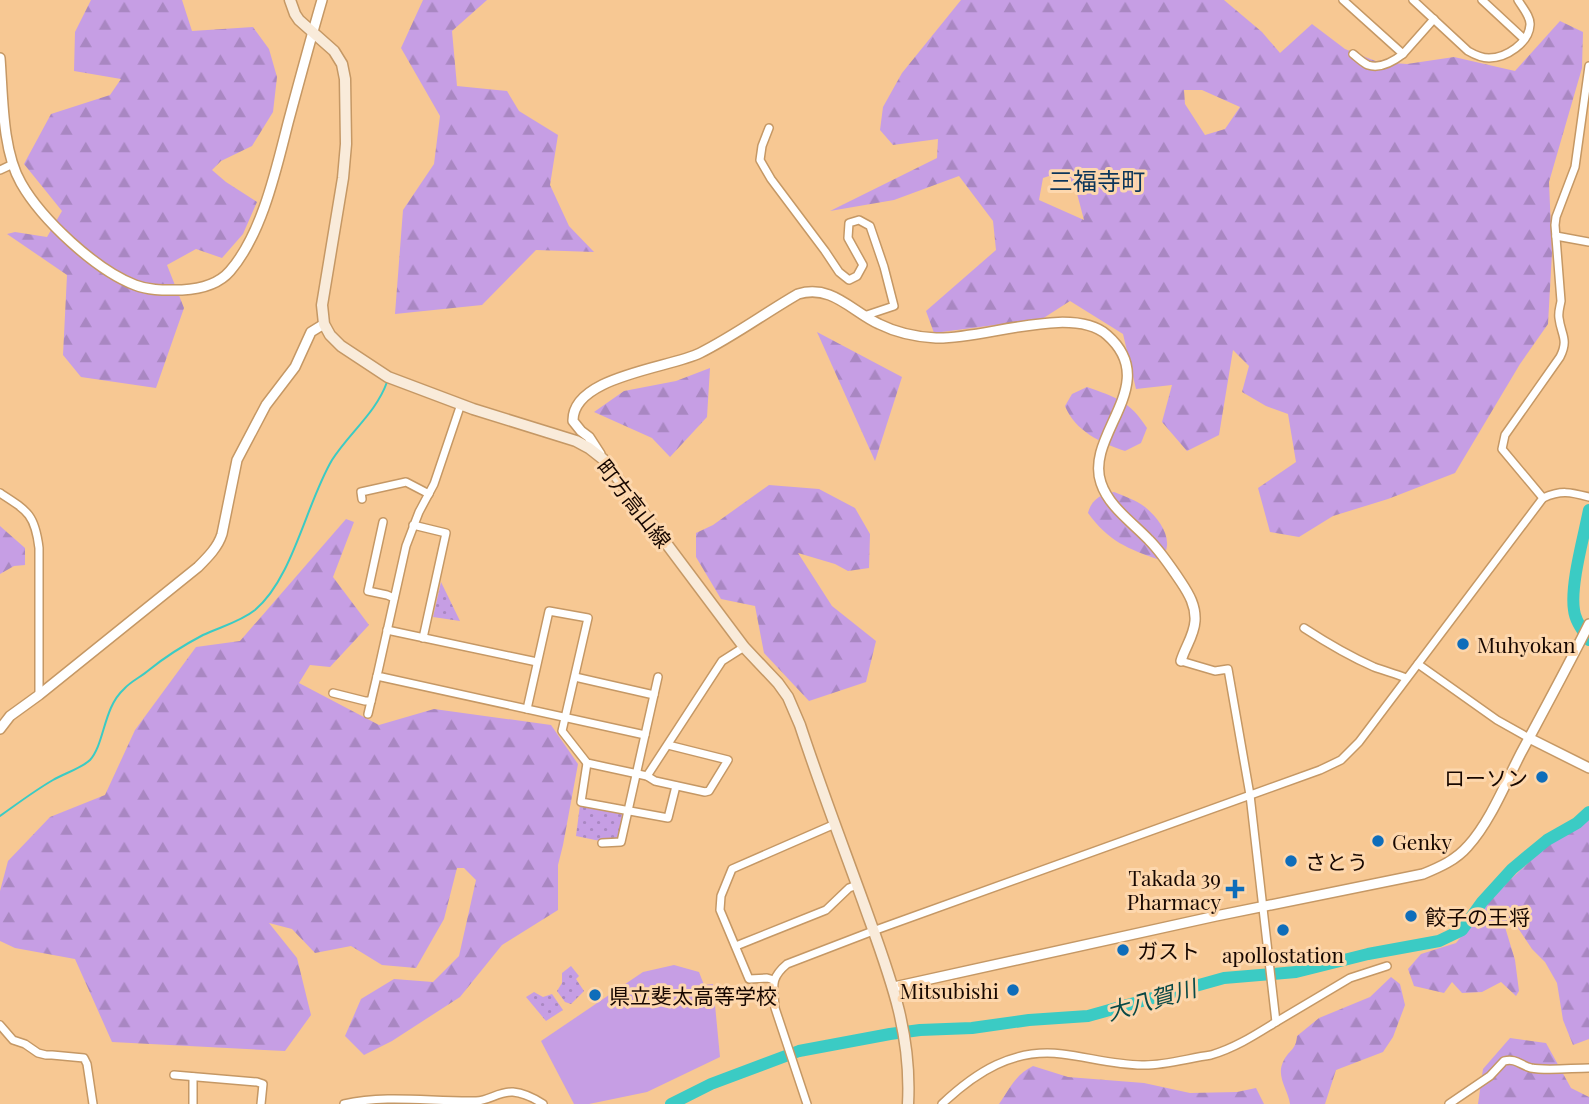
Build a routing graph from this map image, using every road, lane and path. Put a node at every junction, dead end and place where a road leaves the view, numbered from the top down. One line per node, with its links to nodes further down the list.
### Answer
1 (290, 0): 8 (main road)
2 (322, 0): 8 (street)
3 (1343, 0): 11 (street)
4 (1413, 0): 7 (street)
5 (1482, 0): 9 (street)
6 (1518, 0): 9 (street)
7 (1434, 19): 9 (street); 11 (street)
8 (313, 31): 15 (street); 20 (main road)
9 (1524, 39)
10 (1353, 54): 11 (street)
11 (1403, 54)
12 (0, 58): 15 (street)
13 (1589, 66): 17 (street)
14 (769, 128): 19 (street)
15 (13, 164): 16 (street)
16 (0, 170)
17 (1556, 236): 18 (street); 26 (street)
18 (1589, 242)
19 (864, 316): 22 (street); 36 (street)
20 (324, 324): 21 (main road, 町方高山線); 44 (street)
21 (461, 404): 22 (main road, 町方高山線); 24 (street)
22 (603, 459): 35 (main road, 町方高山線)
23 (0, 493): 44 (street)
24 (429, 494): 27 (street); 29 (street)
25 (1589, 496): 26 (street)
26 (1543, 498): 38 (street)
27 (362, 499)
28 (383, 522): 30 (street)
29 (414, 525): 30 (street); 34 (street)
30 (394, 598): 33 (street)
31 (1589, 624): 52 (street)
32 (1304, 628): 42 (street)
33 (387, 630): 34 (street); 39 (street)
34 (423, 638): 37 (street)
35 (744, 647): 53 (street); 61 (main road, 町方高山線)
36 (1181, 661): 59 (street)
37 (537, 662): 40 (street); 47 (street)
38 (1419, 664): 42 (street); 52 (street)
39 (376, 676): 46 (street); 47 (street)
40 (575, 677): 45 (street); 49 (street)
41 (658, 677): 45 (street)
42 (1406, 678): 59 (street)
43 (333, 693): 46 (street)
44 (39, 695): 50 (street)
45 (654, 695): 51 (street)
46 (371, 701): 48 (street)
47 (527, 709): 49 (street)
48 (368, 714)
49 (566, 717): 51 (street); 54 (street)
50 (0, 729)
51 (645, 735): 56 (street)
52 (1529, 738): 55 (street); 64 (street)
53 (668, 745): 57 (street); 58 (street)
54 (587, 763): 56 (street); 60 (street)
55 (1589, 768)
56 (636, 775): 57 (street); 60 (street)
57 (648, 776): 58 (street)
58 (676, 786): 60 (street)
59 (1250, 795): 64 (street); 65 (street)
60 (628, 810): 62 (street)
61 (835, 824): 63 (main road, 町方高山線); 66 (street)
62 (602, 843)
63 (857, 886): 65 (main road, 町方高山線); 66 (street)
64 (1262, 908): 69 (street); 70 (street)
65 (873, 931): 68 (street); 69 (main road, 町方高山線)
66 (736, 946): 68 (street)
67 (1387, 966): 70 (street)
68 (774, 980): 80 (street)
69 (894, 987): 81 (main road, 町方高山線)
70 (1276, 1022): 82 (street)
71 (0, 1025): 75 (street)
72 (1589, 1068): 83 (street)
73 (174, 1075): 74 (street)
74 (193, 1077): 76 (street); 77 (street)
75 (93, 1104)
76 (192, 1104)
77 (261, 1104)
78 (344, 1104): 79 (street)
79 (543, 1104)
80 (807, 1104)
81 (908, 1104)
82 (942, 1104)
83 (1449, 1104)

